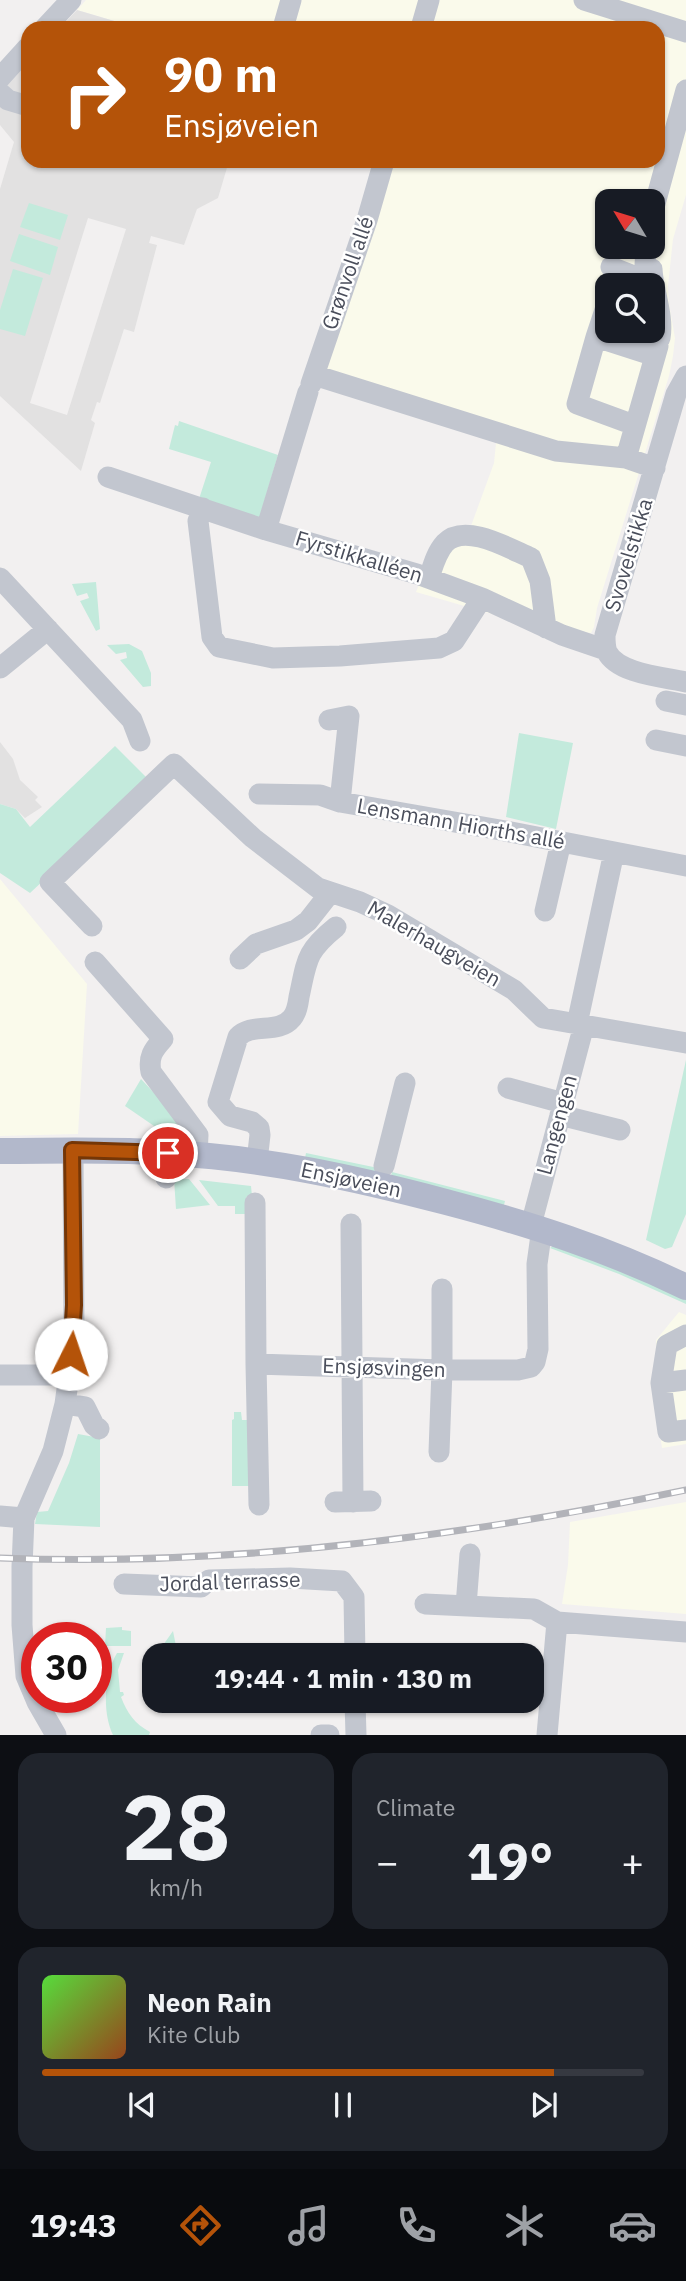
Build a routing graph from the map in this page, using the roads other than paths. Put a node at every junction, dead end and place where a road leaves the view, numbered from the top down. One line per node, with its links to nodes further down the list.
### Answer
1 (71, 0): 5 (street)
2 (291, 0): 6 (street)
3 (429, 0): 7 (street)
4 (584, 0): 8 (street)
5 (52, 21)
6 (285, 21)
7 (423, 21)
8 (651, 21)
9 (665, 25): 10 (street)
10 (686, 32)
11 (21, 55): 12 (street)
12 (0, 78)
13 (686, 90): 16 (street)
14 (0, 93): 15 (street)
15 (21, 104)
16 (665, 167)
17 (382, 168): 28 (street, Grønvoll allé)
18 (665, 168): 19 (street)
19 (659, 189)
20 (611, 267): 21 (street)
21 (631, 273)
22 (595, 341): 29 (street)
23 (622, 343): 26 (street)
24 (655, 343): 26 (street)
25 (658, 343): 26 (street)
26 (656, 351): 30 (street)
27 (686, 376): 31 (street, Svovelstikka)
28 (311, 384): 30 (street); 34 (street, Grønvoll allé)
29 (625, 422)
30 (626, 458): 31 (street)
31 (655, 468): 41 (street, Svovelstikka)
32 (108, 477): 33 (street, Fyrstikkalléen)
33 (203, 508): 34 (street, Fyrstikkalléen); 37 (street)
34 (266, 530): 36 (street, Fyrstikkalléen)
35 (0, 578): 38 (street)
36 (429, 578): 37 (street, Fyrstikkalléen); 39 (street)
37 (482, 598): 39 (street, Fyrstikkalléen)
38 (43, 623): 40 (street); 42 (street); 46 (street)
39 (546, 628): 41 (street, Fyrstikkalléen)
40 (0, 650)
41 (606, 650): 43 (street)
42 (0, 668)
43 (686, 682)
44 (329, 720): 49 (street, Lensmann Hiorths allé)
45 (656, 740): 47 (street)
46 (140, 741)
47 (686, 746)
48 (259, 794): 49 (street)
49 (340, 802): 50 (street, Lensmann Hiorths allé)
50 (561, 842): 51 (street, Lensmann Hiorths allé); 54 (street)
51 (614, 852): 52 (street, Lensmann Hiorths allé); 59 (street, Langengen)
52 (686, 866)
53 (330, 893): 55 (street, Malerhaugveien); 57 (street); 59 (street, Malerhaugveien)
54 (545, 911)
55 (92, 926)
56 (336, 928): 68 (street)
57 (240, 959)
58 (95, 962): 67 (street)
59 (580, 1024): 60 (street, Malerhaugveien); 63 (street, Langengen)
60 (686, 1042)
61 (405, 1083): 69 (street)
62 (508, 1088): 63 (street)
63 (561, 1109): 64 (street); 72 (street, Langengen)
64 (620, 1130)
65 (72, 1150): 66 (main road, Ensjøveien); 67 (main road, Ensjøveien); 80 (street)
66 (0, 1151)
67 (197, 1155): 68 (main road, Ensjøveien)
68 (257, 1161): 72 (main road, Ensjøveien)
69 (384, 1166)
70 (255, 1203): 76 (street)
71 (351, 1224): 77 (street)
72 (537, 1226): 73 (main road, Ensjøveien); 78 (street, Ensjøsvingen)
73 (686, 1287)
74 (442, 1289): 78 (street)
75 (686, 1335): 82 (street)
76 (256, 1364): 77 (street, Ensjøsvingen); 88 (street)
77 (352, 1367): 78 (street, Ensjøsvingen); 87 (street)
78 (442, 1370): 86 (street)
79 (0, 1375): 80 (street)
80 (69, 1375): 83 (street)
81 (686, 1380): 82 (street)
82 (661, 1383): 85 (street)
83 (65, 1404): 84 (street); 90 (street)
84 (99, 1429)
85 (686, 1430)
86 (439, 1452)
87 (353, 1502)
88 (259, 1506)
89 (0, 1516): 90 (street)
90 (24, 1518): 99 (street)
91 (470, 1554): 94 (street)
92 (124, 1584): 97 (street, Jordal terrasse)
93 (425, 1604): 94 (street)
94 (466, 1606): 95 (street)
95 (557, 1622): 96 (street); 103 (street)
96 (686, 1632)
97 (355, 1643)
98 (355, 1713): 102 (street)
99 (56, 1735)
100 (321, 1735): 101 (street)
101 (329, 1735)
102 (356, 1735)
103 (547, 1735)

